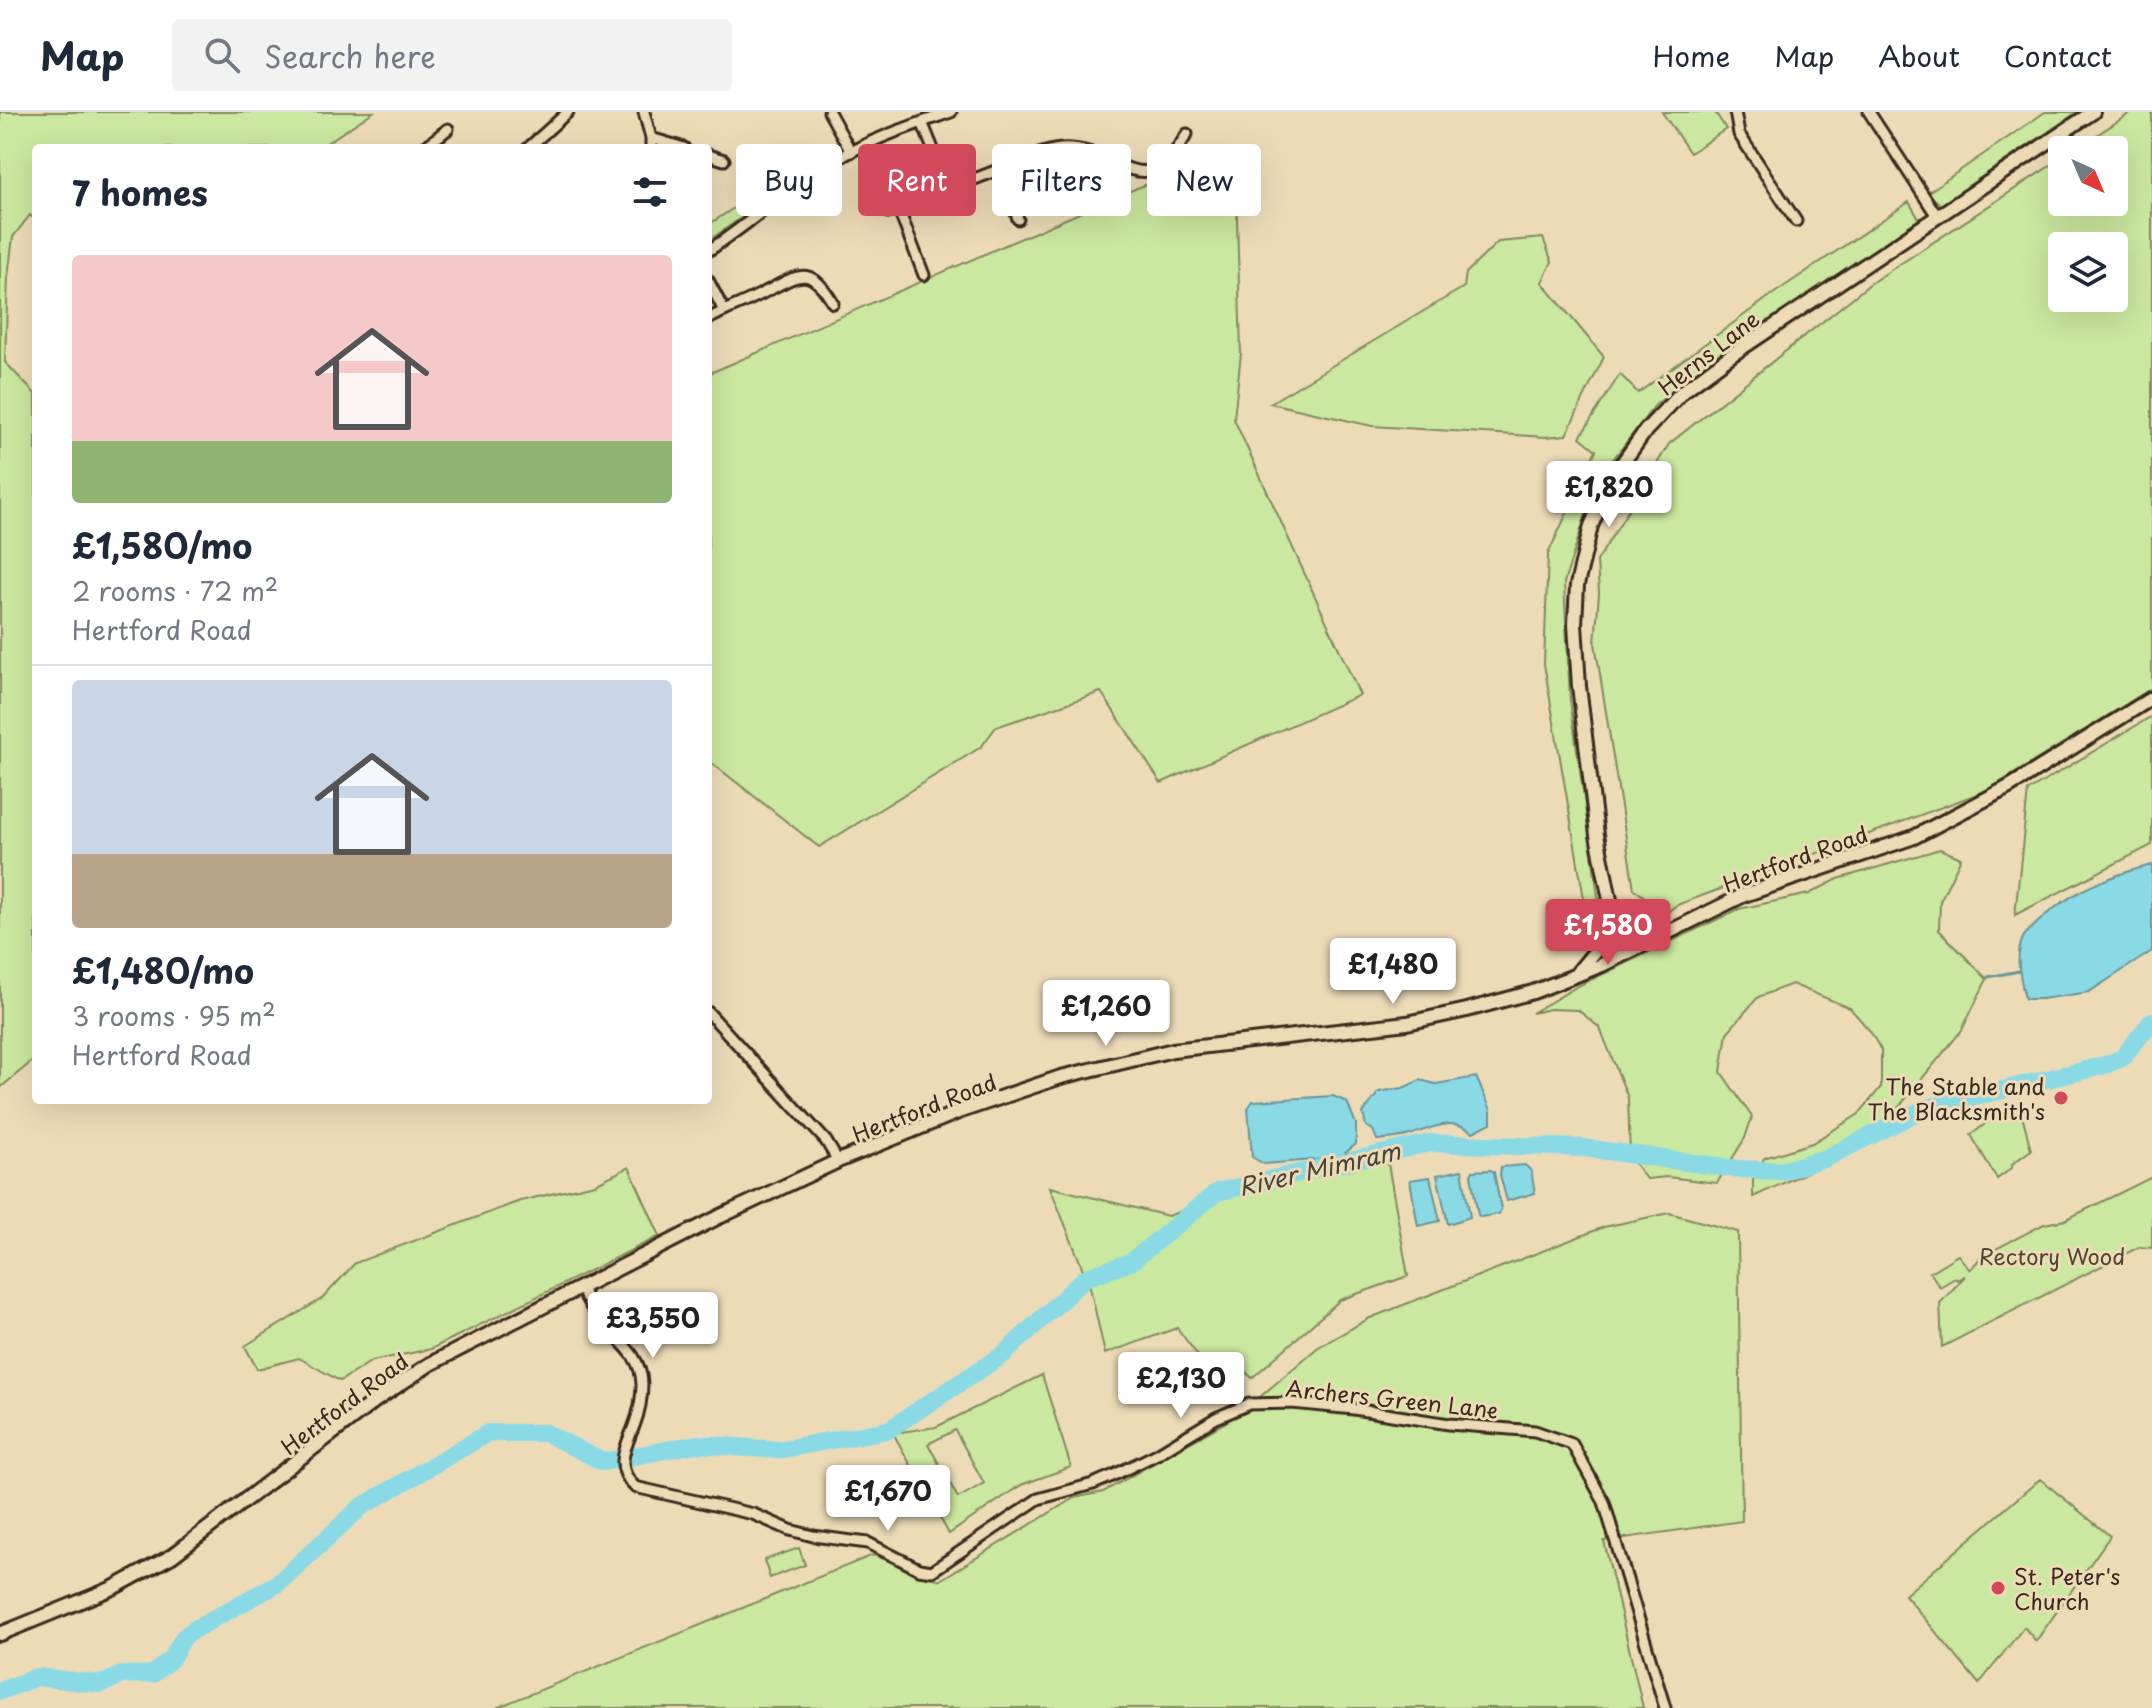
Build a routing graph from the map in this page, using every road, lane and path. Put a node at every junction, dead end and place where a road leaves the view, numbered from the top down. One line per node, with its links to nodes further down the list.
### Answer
1 (568, 112): 8 (street)
2 (644, 112): 12 (street)
3 (829, 112): 16 (street)
4 (951, 112): 9 (street)
5 (1735, 112): 24 (street)
6 (1869, 112): 22 (street)
7 (2093, 112): 22 (main road, Herns Lane)
8 (553, 116): 14 (street)
9 (922, 122): 15 (street); 16 (street)
10 (448, 129): 13 (street)
11 (1187, 134): 19 (street)
12 (651, 143)
13 (429, 144)
14 (531, 144)
15 (931, 144)
16 (851, 152): 25 (street)
17 (712, 156): 18 (street)
18 (724, 160)
19 (1131, 169)
20 (896, 216): 26 (street)
21 (1017, 216): 23 (street)
22 (1937, 216): 32 (main road, Herns Lane)
23 (1018, 219)
24 (1796, 221)
25 (712, 248)
26 (924, 275)
27 (712, 288): 29 (street)
28 (833, 303): 29 (street)
29 (724, 311): 30 (street)
30 (712, 317)
31 (2152, 698): 34 (main road, Hertford Road)
32 (1612, 910): 33 (main road, Herns Lane); 34 (main road, Herns Lane)
33 (1612, 931): 35 (main road); 36 (main road)
34 (1639, 946): 35 (main road, Hertford Road)
35 (1625, 953): 36 (main road, Hertford Road)
36 (1573, 977): 38 (main road, Hertford Road)
37 (712, 1016): 38 (street)
38 (838, 1161): 39 (main road, Hertford Road)
39 (580, 1287): 40 (main road, Hertford Road); 41 (street, Archers Green Lane)
40 (0, 1634)
41 (1665, 1708)

